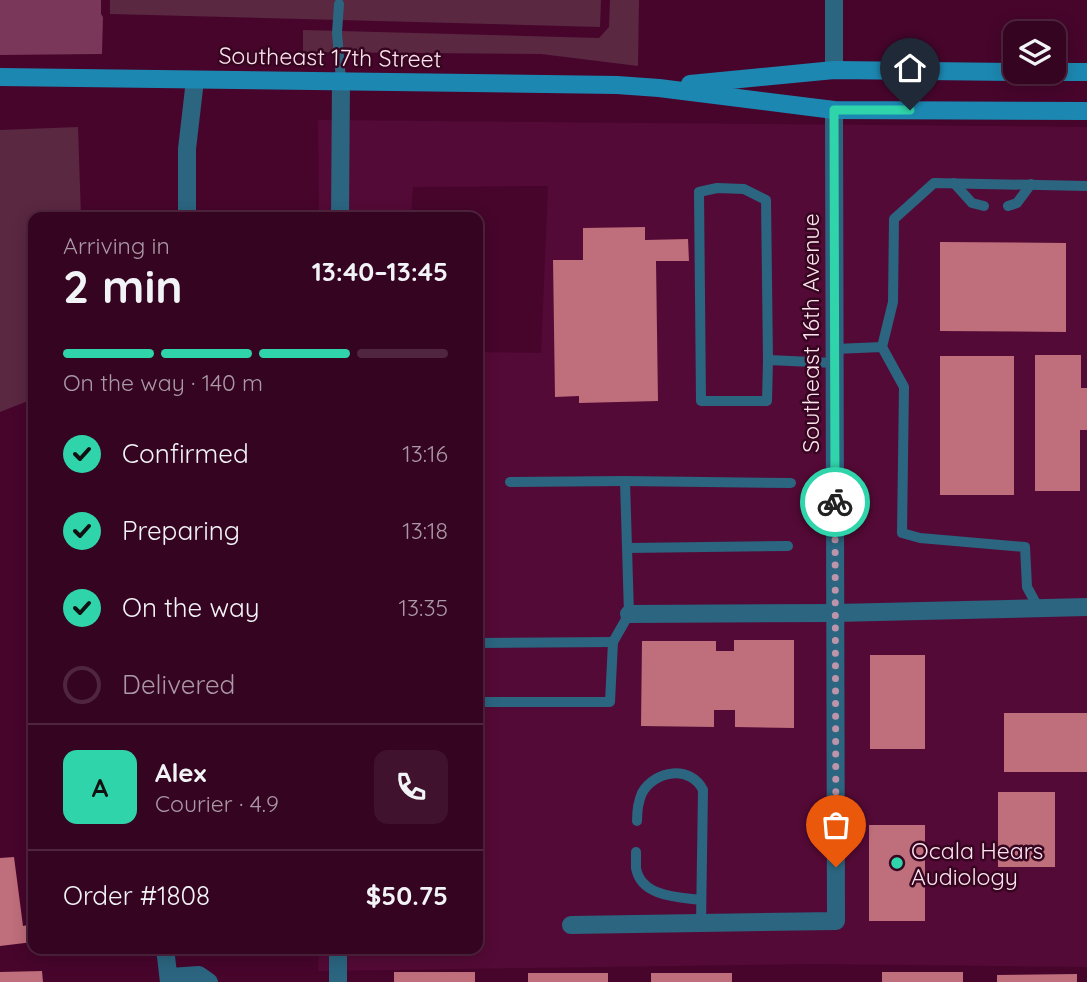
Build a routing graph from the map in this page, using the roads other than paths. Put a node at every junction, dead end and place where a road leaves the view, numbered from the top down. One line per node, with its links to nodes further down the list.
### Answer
1 (834, 0): 3 (street)
2 (339, 4): 9 (lane)
3 (834, 70): 4 (main road, Southeast 17th Street); 10 (main road, Southeast 17th Street)
4 (1003, 72)
5 (1066, 72): 6 (main road)
6 (1087, 72)
7 (0, 77): 8 (main road, Southeast 17th Street)
8 (195, 80): 9 (main road, Southeast 17th Street); 18 (street)
9 (341, 80): 10 (main road, Southeast 17th Street); 19 (street)
10 (659, 88): 11 (main road, Southeast 17th Street)
11 (834, 110): 12 (main road, Southeast 17th Street); 21 (street, Southeast 16th Avenue)
12 (1087, 111)
13 (954, 183): 14 (lane); 16 (lane); 20 (lane)
14 (1031, 184): 15 (lane); 17 (lane)
15 (1087, 186)
16 (984, 206)
17 (1008, 206)
18 (187, 212)
19 (340, 212)
20 (882, 347): 21 (lane); 29 (lane)
21 (835, 356): 22 (lane); 30 (street, Southeast 16th Avenue)
22 (768, 360): 22 (lane)
23 (625, 481): 24 (lane); 25 (lane); 27 (lane)
24 (510, 482)
25 (791, 483)
26 (788, 547): 27 (lane)
27 (627, 548): 31 (lane)
28 (1087, 607): 29 (street)
29 (1039, 610): 30 (street)
30 (836, 613): 31 (street); 38 (street, Southeast 16th Avenue)
31 (629, 614): 32 (lane)
32 (614, 642): 33 (lane); 34 (lane)
33 (483, 643)
34 (483, 702)
35 (637, 821): 37 (lane)
36 (636, 852): 37 (lane)
37 (701, 900): 38 (lane)
38 (701, 923): 39 (street, Southeast 16th Avenue)
39 (572, 925)
40 (166, 954): 42 (street)
41 (338, 954): 44 (street)
42 (169, 980): 43 (street)
43 (209, 982)
44 (338, 982)

